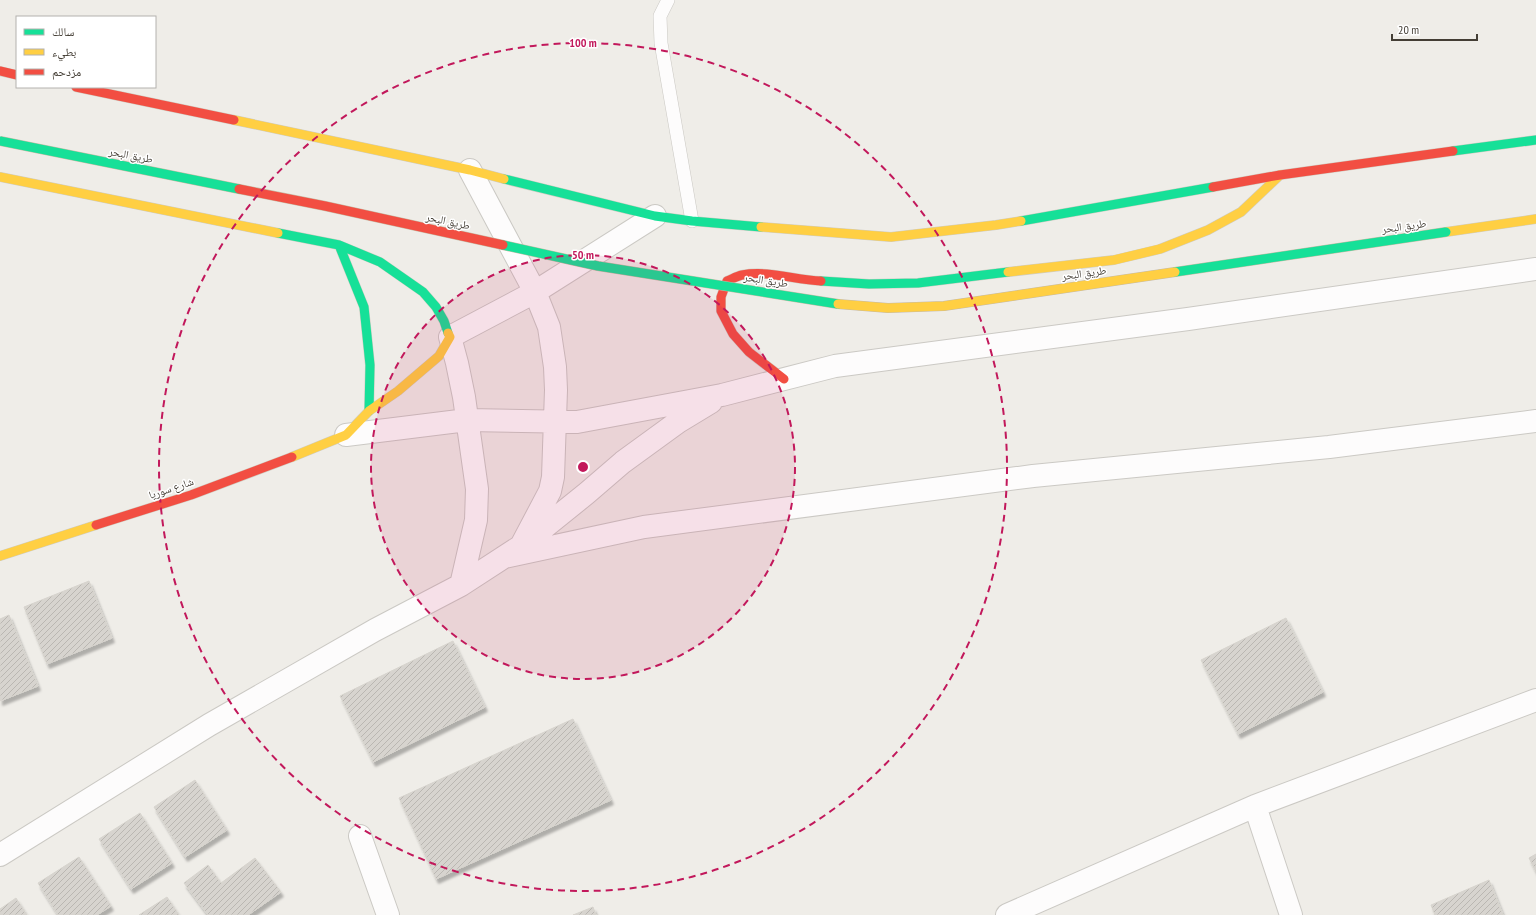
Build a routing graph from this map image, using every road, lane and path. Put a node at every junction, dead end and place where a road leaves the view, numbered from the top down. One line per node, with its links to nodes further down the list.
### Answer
1 (668, 0): 12 (lane)
2 (0, 71): 3 (main road)
3 (16, 75)
4 (81, 88): 7 (main road)
5 (1536, 140): 8 (main road)
6 (0, 141): 11 (main road, طريق البحر, bridge)
7 (470, 170): 10 (main road); 15 (street)
8 (1280, 175): 12 (main road); 17 (main road)
9 (0, 177): 13 (main road)
10 (655, 216): 12 (main road); 15 (street)
11 (1536, 219)
12 (692, 221)
13 (339, 245): 16 (main road); 19 (main road)
14 (1536, 269): 17 (street)
15 (535, 292): 16 (street); 22 (street)
16 (450, 337): 19 (main road); 20 (street)
17 (784, 378): 18 (street)
18 (722, 395): 22 (street); 24 (street)
19 (368, 411): 23 (main road)
20 (467, 420): 22 (street); 23 (street); 26 (street)
21 (1536, 421): 24 (street)
22 (556, 422): 24 (street)
23 (346, 435): 25 (main road, شارع سوريا)
24 (512, 552): 26 (street)
25 (0, 556)
26 (461, 585): 30 (street)
27 (1536, 700): 28 (street)
28 (1255, 806): 32 (street); 33 (street)
29 (360, 836): 31 (street)
30 (0, 855)
31 (388, 915)
32 (1007, 915)
33 (1291, 915)

